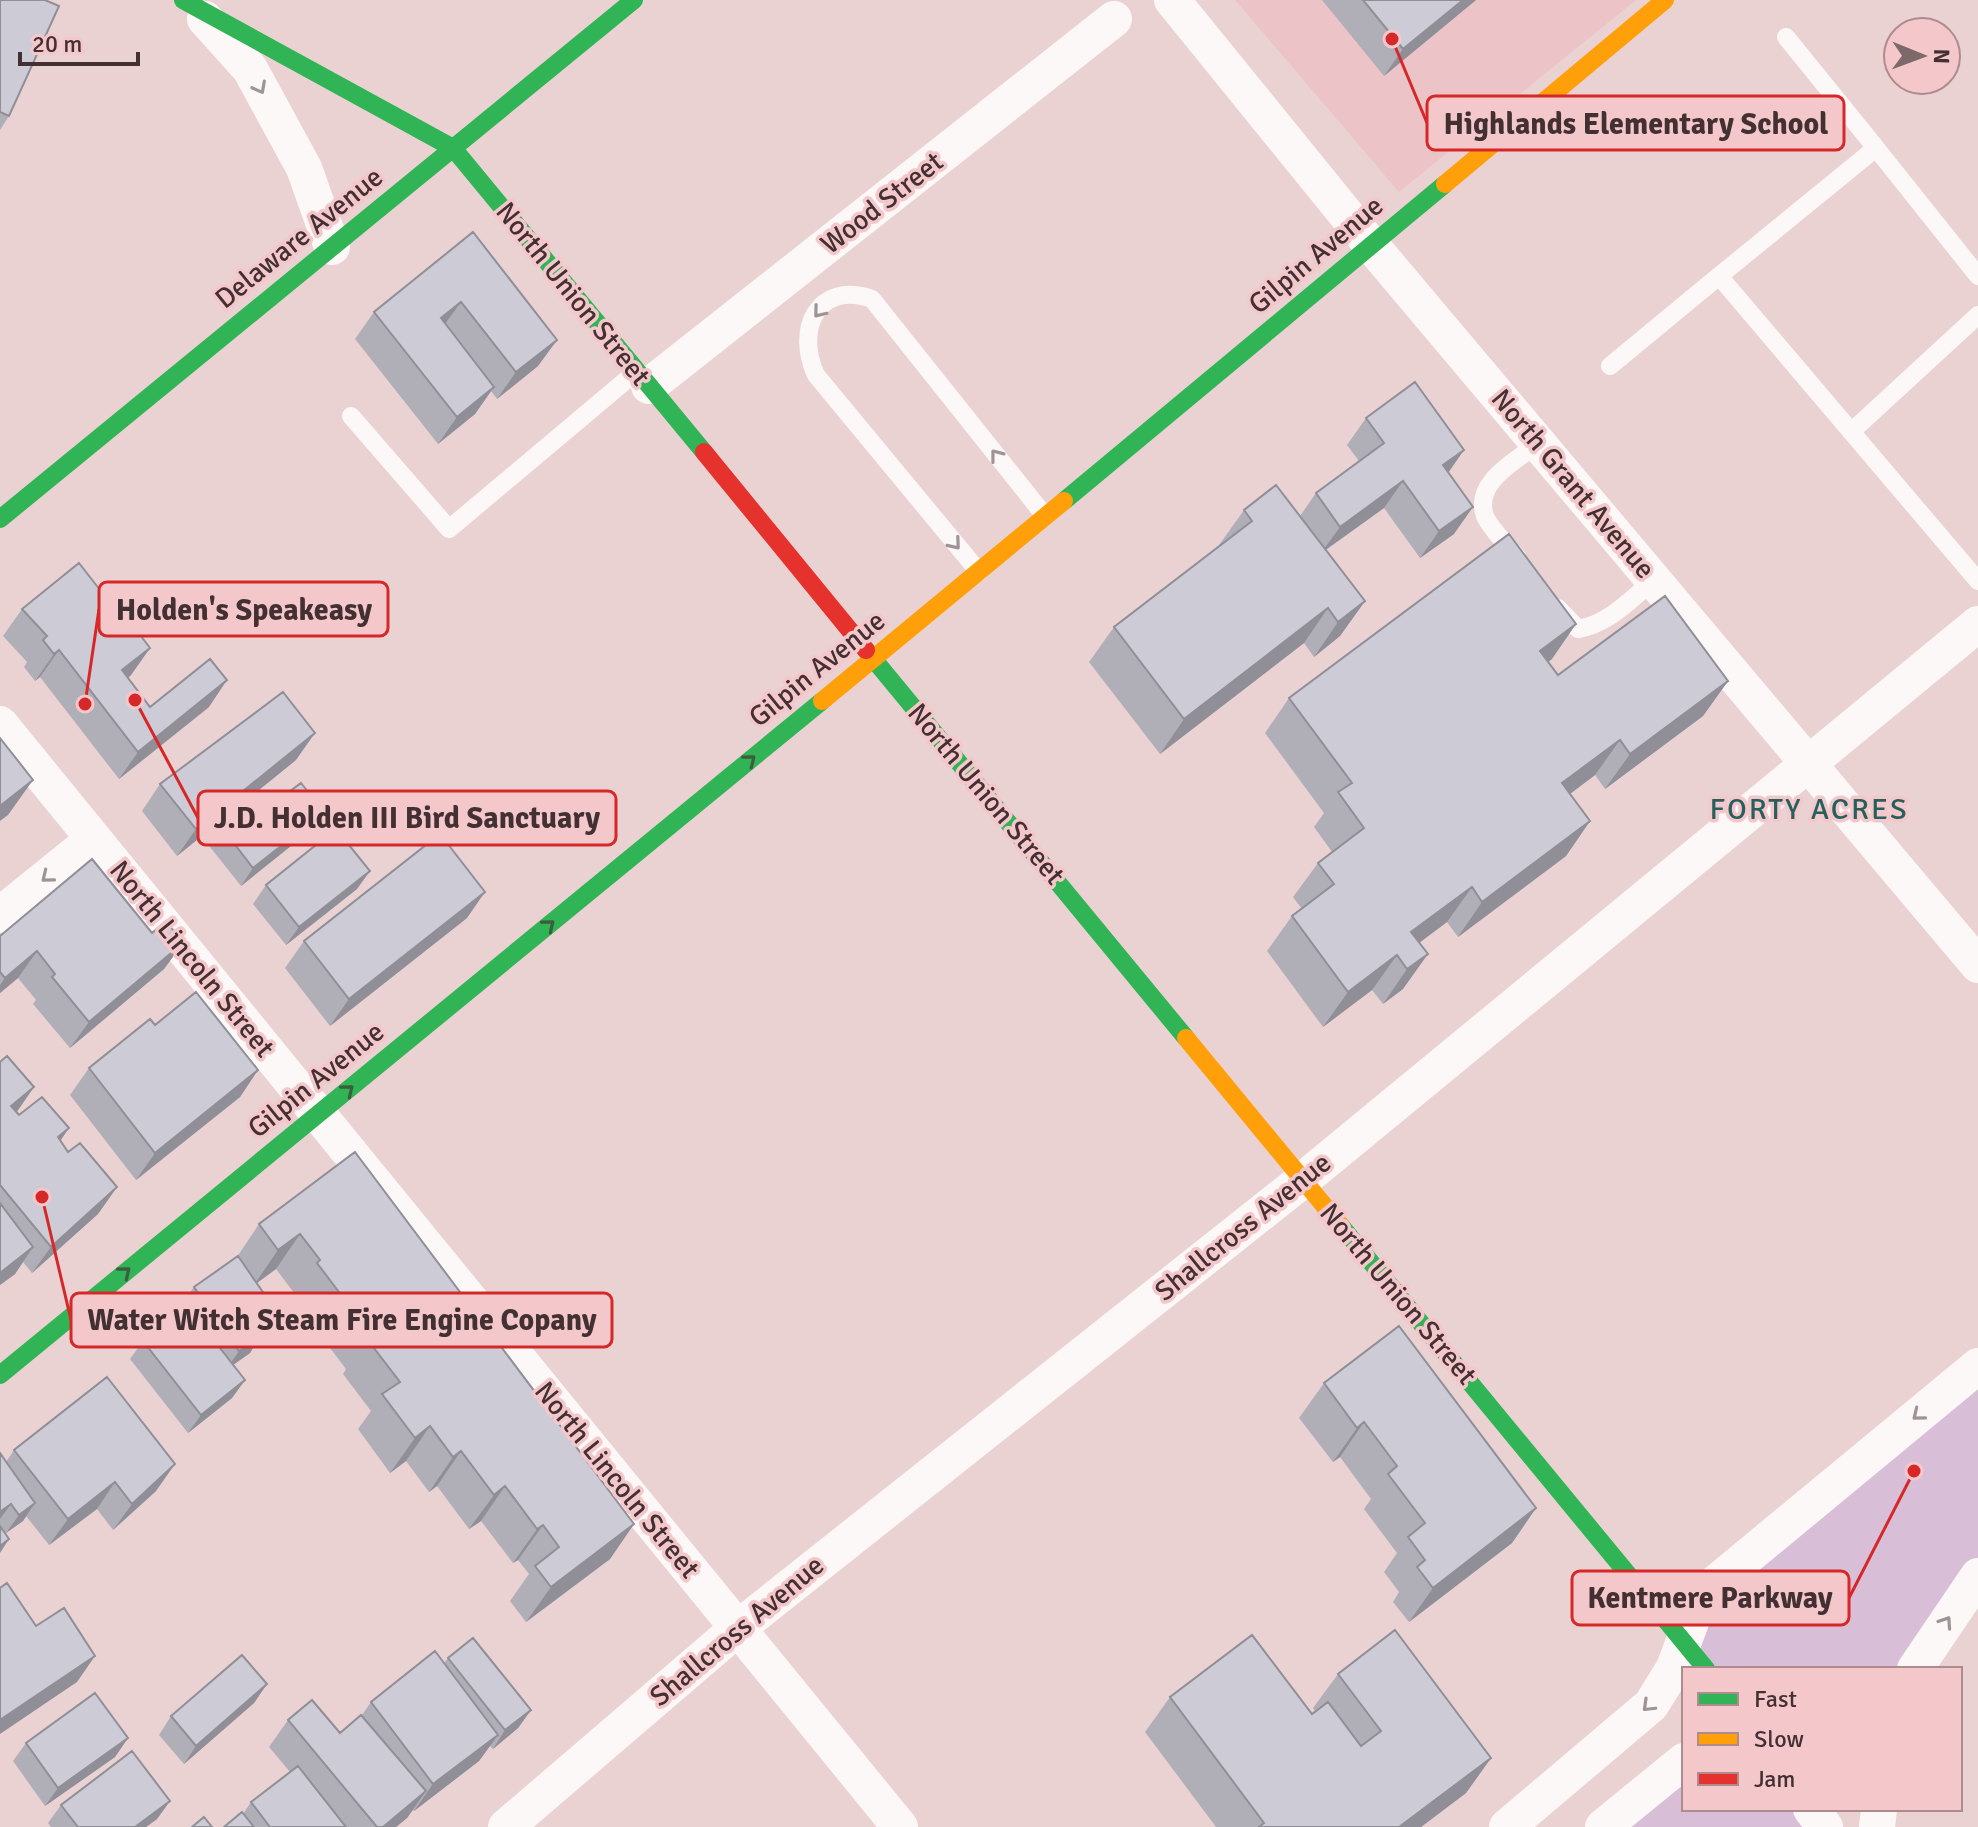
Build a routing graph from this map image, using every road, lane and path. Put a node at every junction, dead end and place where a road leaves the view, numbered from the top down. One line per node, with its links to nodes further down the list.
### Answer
1 (634, 0): 7 (street, Delaware Avenue)
2 (1172, 0): 9 (street, North Grant Avenue)
3 (1665, 0): 9 (street, Gilpin Avenue)
4 (188, 3): 7 (street, North Union Street); 10 (street, North Union Street, one-way to 10)
5 (1114, 19): 15 (street, Wood Street)
6 (1786, 37): 8 (lane)
7 (453, 148): 10 (street, Delaware Avenue); 15 (street, North Union Street)
8 (1876, 148): 11 (lane); 12 (lane)
9 (1371, 245): 18 (street, North Grant Avenue); 19 (street, Gilpin Avenue)
10 (332, 247): 20 (street, Delaware Avenue)
11 (1719, 276): 14 (lane); 17 (lane)
12 (1978, 276)
13 (1978, 315): 17 (lane)
14 (1610, 366)
15 (643, 379): 16 (lane); 27 (street, North Union Street)
16 (351, 416)
17 (1851, 432): 24 (lane)
18 (1539, 443): 22 (lane); 23 (street, North Grant Avenue)
19 (1045, 516): 21 (street, Gilpin Avenue); 21 (lane, one-way to 21)
20 (0, 519)
21 (979, 572): 27 (street, Gilpin Avenue)
22 (1531, 575)
23 (1654, 580): 25 (lane); 29 (street, North Grant Avenue)
24 (1978, 581)
25 (1550, 598)
26 (1978, 624): 29 (street, Shallcross Avenue)
27 (874, 659): 33 (street, Gilpin Avenue, one-way to 27); 34 (street, North Union Street)
28 (0, 724): 30 (street, North Lincoln Street)
29 (1810, 764): 32 (street, North Grant Avenue); 34 (street, Shallcross Avenue)
30 (94, 839): 31 (street, one-way to 31); 33 (street, North Lincoln Street)
31 (0, 915)
32 (1978, 965)
33 (318, 1114): 36 (street, Gilpin Avenue, one-way to 33); 38 (street, North Lincoln Street)
34 (1304, 1179): 38 (street, Shallcross Avenue); 39 (street, North Union Street)
35 (1978, 1366): 39 (street, one-way to 39)
36 (0, 1375)
37 (1978, 1576): 41 (street, one-way to 37)
38 (738, 1628): 44 (street, Shallcross Avenue); 45 (street, North Lincoln Street)
39 (1683, 1638): 40 (street, North Union Street); 46 (street, one-way to 46)
40 (1705, 1667)
41 (1916, 1667)
42 (1682, 1763): 47 (street)
43 (1813, 1811): 48 (street)
44 (506, 1827)
45 (900, 1827)
46 (1507, 1827)
47 (1603, 1827)
48 (1825, 1827)

